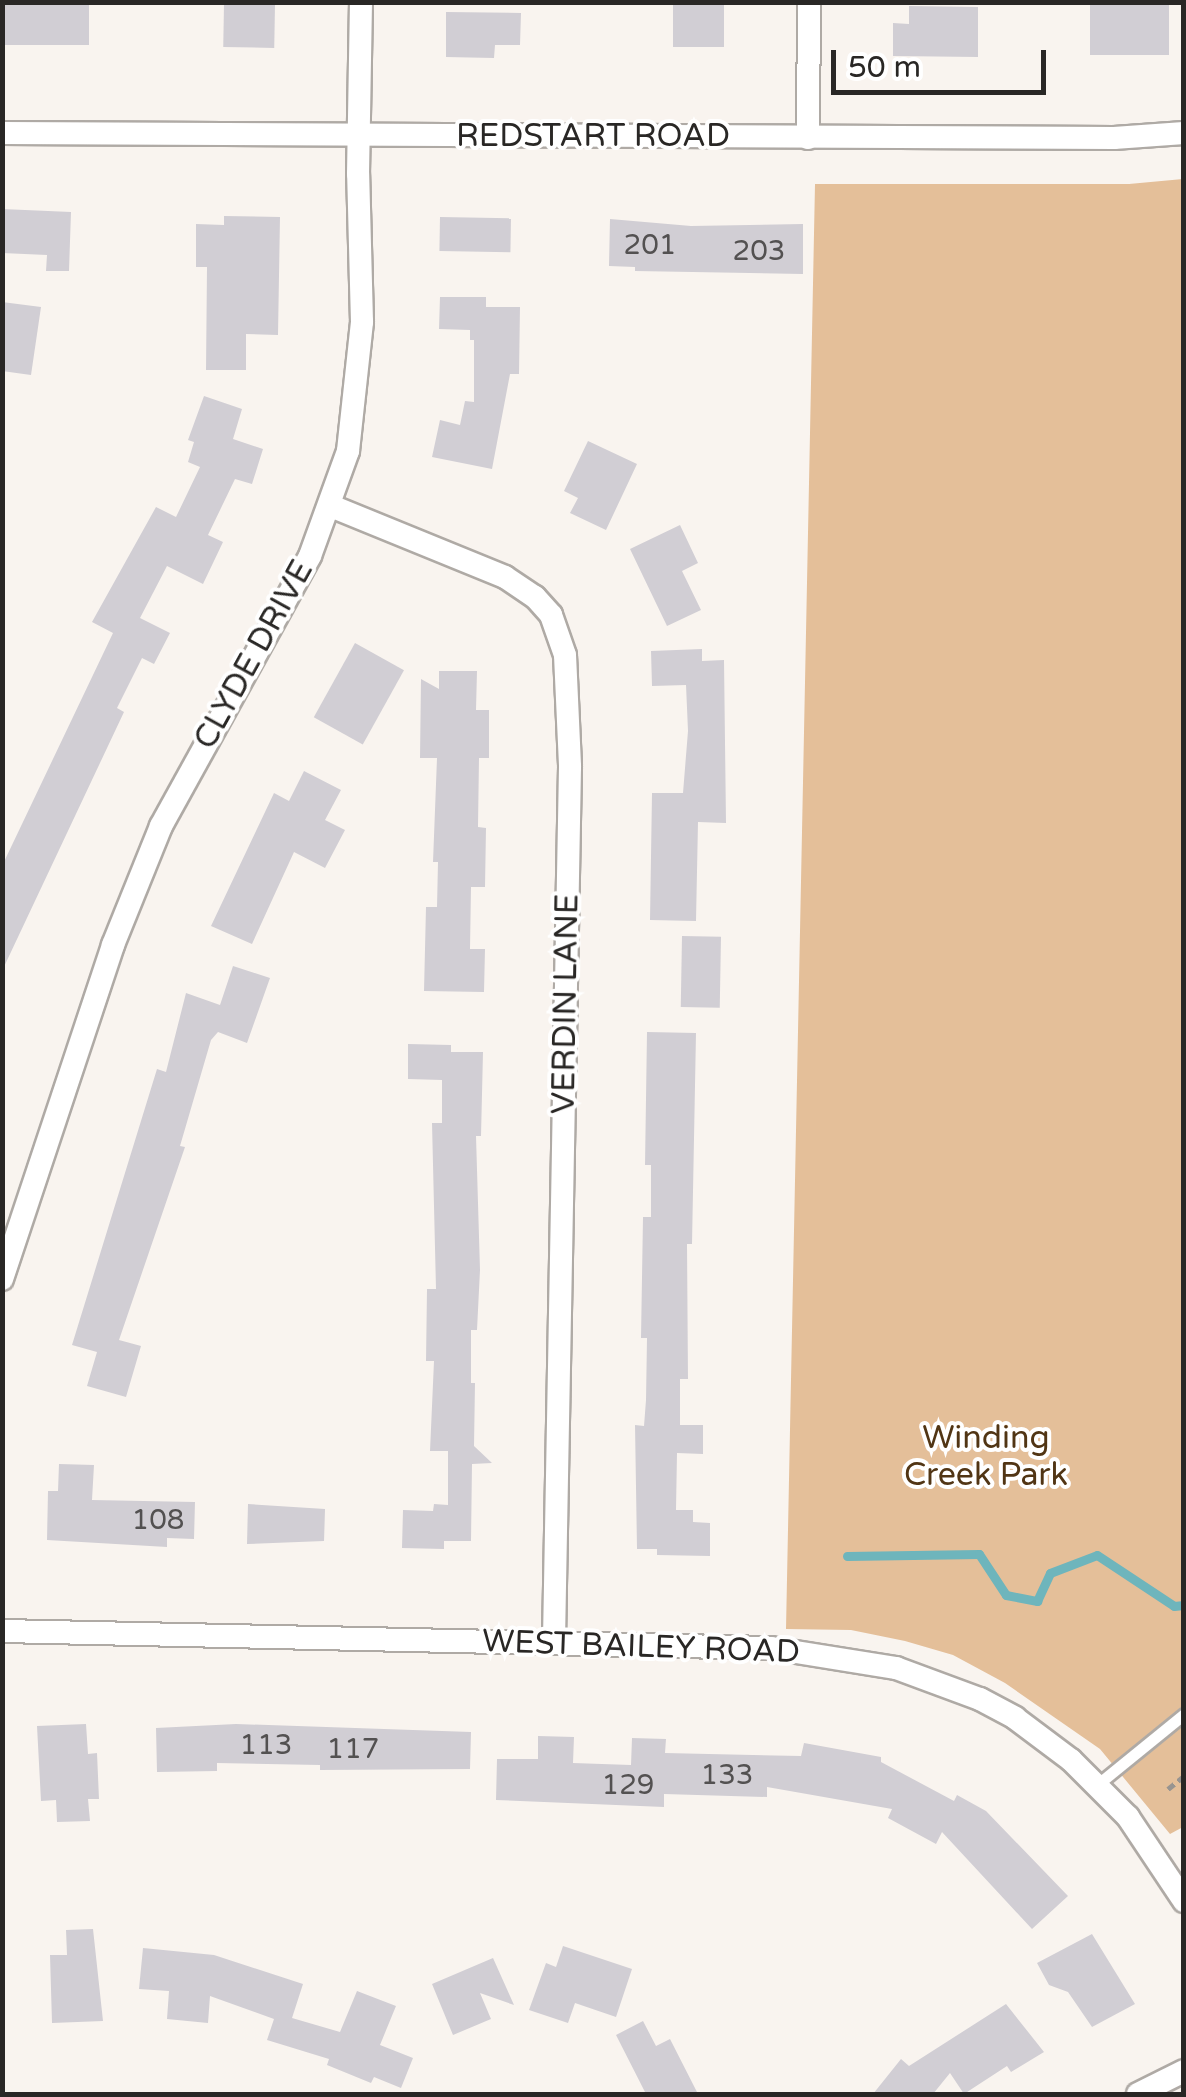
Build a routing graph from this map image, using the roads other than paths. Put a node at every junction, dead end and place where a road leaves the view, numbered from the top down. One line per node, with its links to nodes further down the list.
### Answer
1 (361, 2): 5 (street, CLYDE DRIVE)
2 (809, 2): 6 (street)
3 (2, 133): 5 (street, REDSTART ROAD)
4 (1184, 133): 6 (street, REDSTART ROAD)
5 (359, 135): 6 (street, REDSTART ROAD); 7 (street, CLYDE DRIVE)
6 (808, 138)
7 (331, 506): 8 (street, CLYDE DRIVE); 10 (street, VERDIN LANE)
8 (2, 1279)
9 (2, 1631): 10 (street, WEST BAILEY ROAD)
10 (554, 1643): 12 (street, WEST BAILEY ROAD)
11 (1184, 1714): 12 (lane)
12 (1098, 1784): 13 (street, WEST BAILEY ROAD)
13 (1184, 1901)
14 (1184, 2071): 15 (street)
15 (1138, 2094)

